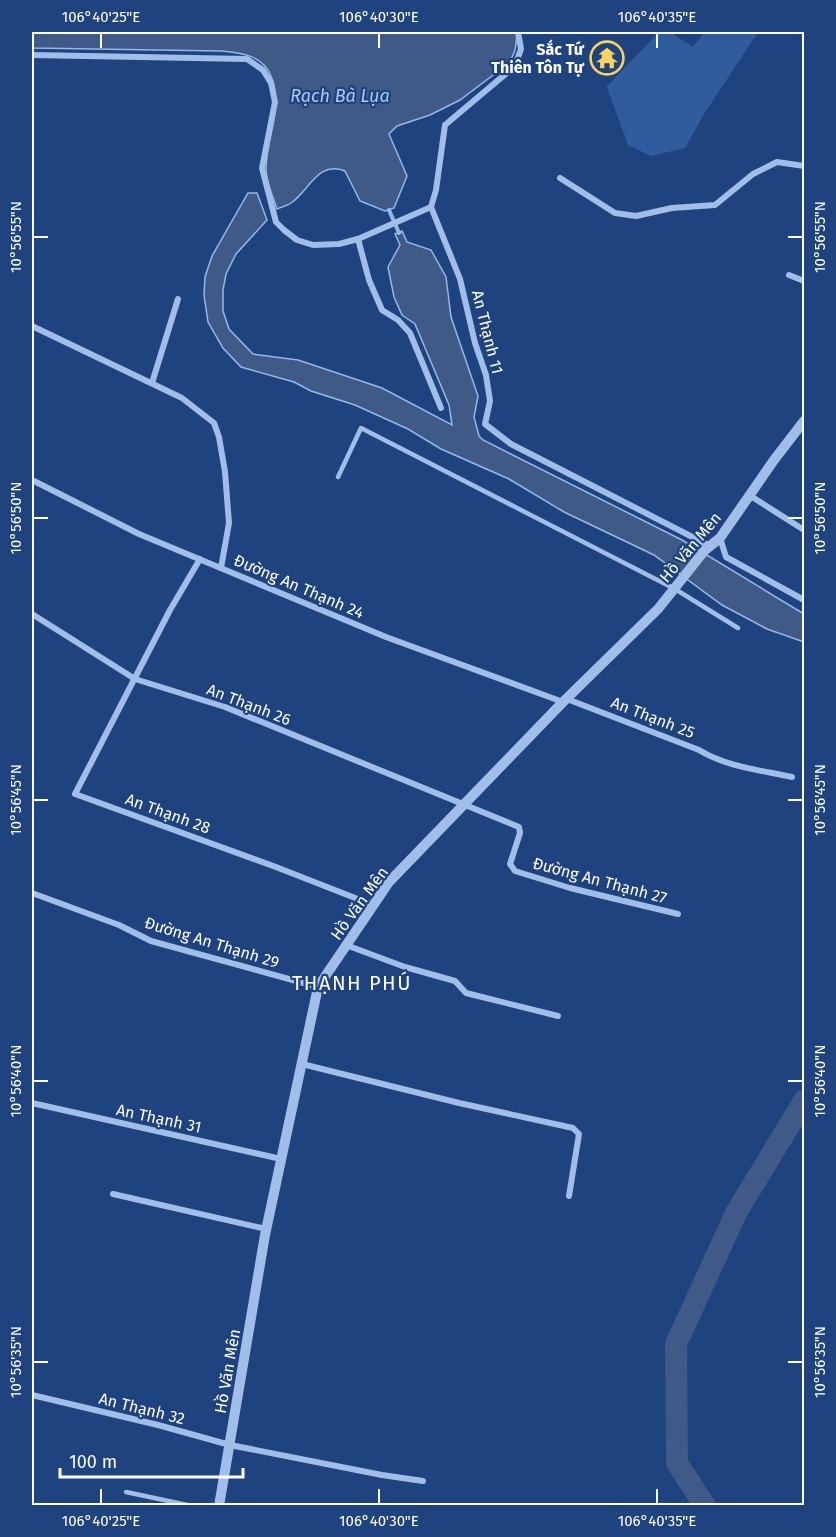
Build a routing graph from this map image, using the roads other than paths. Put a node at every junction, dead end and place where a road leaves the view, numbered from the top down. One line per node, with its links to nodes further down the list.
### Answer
1 (518, 32): 5 (street)
2 (32, 55): 6 (street)
3 (804, 166): 4 (street)
4 (561, 178)
5 (431, 207): 6 (street); 19 (street, An Thạnh 11)
6 (358, 239): 12 (street)
7 (789, 275): 8 (street)
8 (804, 281)
9 (178, 298): 11 (street)
10 (32, 326): 11 (street)
11 (152, 383): 21 (street)
12 (441, 408)
13 (804, 421): 16 (street, Hồ Văn Mên)
14 (338, 477): 22 (lane)
15 (32, 480): 20 (street, Đường An Thạnh 24)
16 (749, 495): 17 (street); 18 (street, Hồ Văn Mên)
17 (804, 530)
18 (720, 538): 19 (street, Hồ Văn Mên); 23 (street)
19 (708, 548): 22 (street, Hồ Văn Mên)
20 (200, 559): 21 (street, Đường An Thạnh 24); 26 (street)
21 (221, 568): 27 (street, Đường An Thạnh 24)
22 (678, 585): 25 (lane); 27 (street, Hồ Văn Mên)
23 (804, 600)
24 (32, 614): 26 (street, An Thạnh 26)
25 (738, 628)
26 (135, 679): 29 (street, An Thạnh 26); 31 (street, An Thạnh 28)
27 (565, 700): 28 (street, An Thạnh 25); 29 (street, Hồ Văn Mên)
28 (792, 777)
29 (465, 804): 31 (street, Hồ Văn Mên); 32 (street, Đường An Thạnh 27)
30 (32, 892): 34 (street, Đường An Thạnh 29)
31 (373, 905): 33 (street, Hồ Văn Mên)
32 (678, 914)
33 (346, 945): 34 (street, Hồ Văn Mên); 35 (street)
34 (318, 987): 36 (street, Hồ Văn Mên)
35 (558, 1016)
36 (302, 1064): 38 (street, Hồ Văn Mên); 40 (street)
37 (32, 1103): 38 (street, An Thạnh 31)
38 (281, 1159): 41 (street, Hồ Văn Mên)
39 (113, 1194): 41 (street)
40 (569, 1196)
41 (266, 1229): 43 (street, Hồ Văn Mên)
42 (32, 1395): 43 (street, An Thạnh 32)
43 (230, 1445): 44 (street, An Thạnh 32); 47 (street, Hồ Văn Mên)
44 (423, 1481)
45 (126, 1492): 46 (lane)
46 (192, 1506)
47 (219, 1506)

